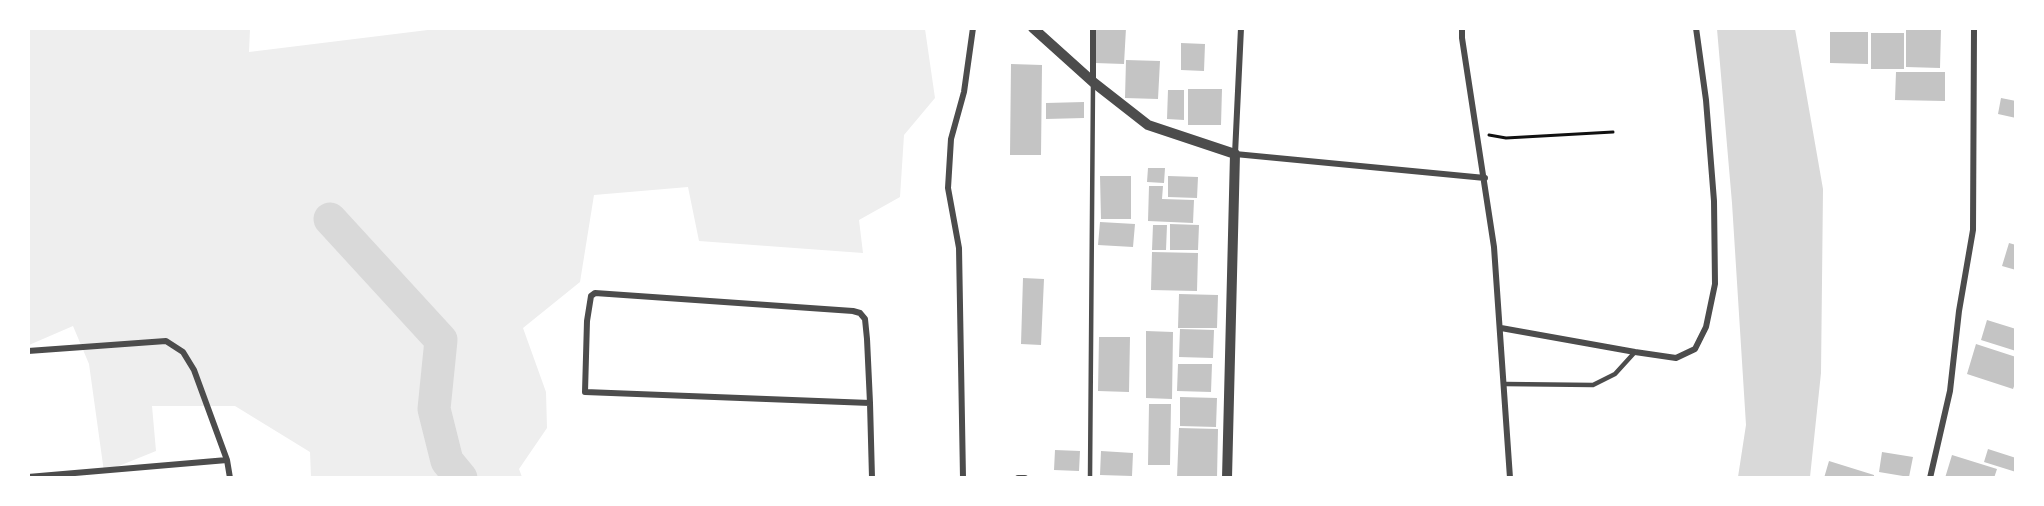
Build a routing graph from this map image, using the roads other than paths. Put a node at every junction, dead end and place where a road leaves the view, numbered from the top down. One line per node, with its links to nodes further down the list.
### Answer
1 (973, 28): 20 (street)
2 (1034, 28): 8 (street)
3 (1093, 28): 8 (street)
4 (1241, 28): 9 (street)
5 (1462, 28): 10 (street)
6 (1696, 28): 13 (street)
7 (1974, 28): 26 (street)
8 (1093, 82): 9 (street); 23 (lane)
9 (1235, 154): 10 (street); 24 (street)
10 (1485, 178): 11 (street)
11 (1501, 328): 13 (street); 14 (street)
12 (28, 351): 16 (street)
13 (1635, 352): 14 (lane)
14 (1505, 384): 25 (street)
15 (870, 403): 15 (street); 19 (street)
16 (227, 460): 17 (street); 18 (street)
17 (28, 477)
18 (230, 477)
19 (872, 477)
20 (963, 477)
21 (1018, 477): 22 (street)
22 (1024, 477)
23 (1090, 477)
24 (1227, 477)
25 (1510, 477)
26 (1930, 477)

